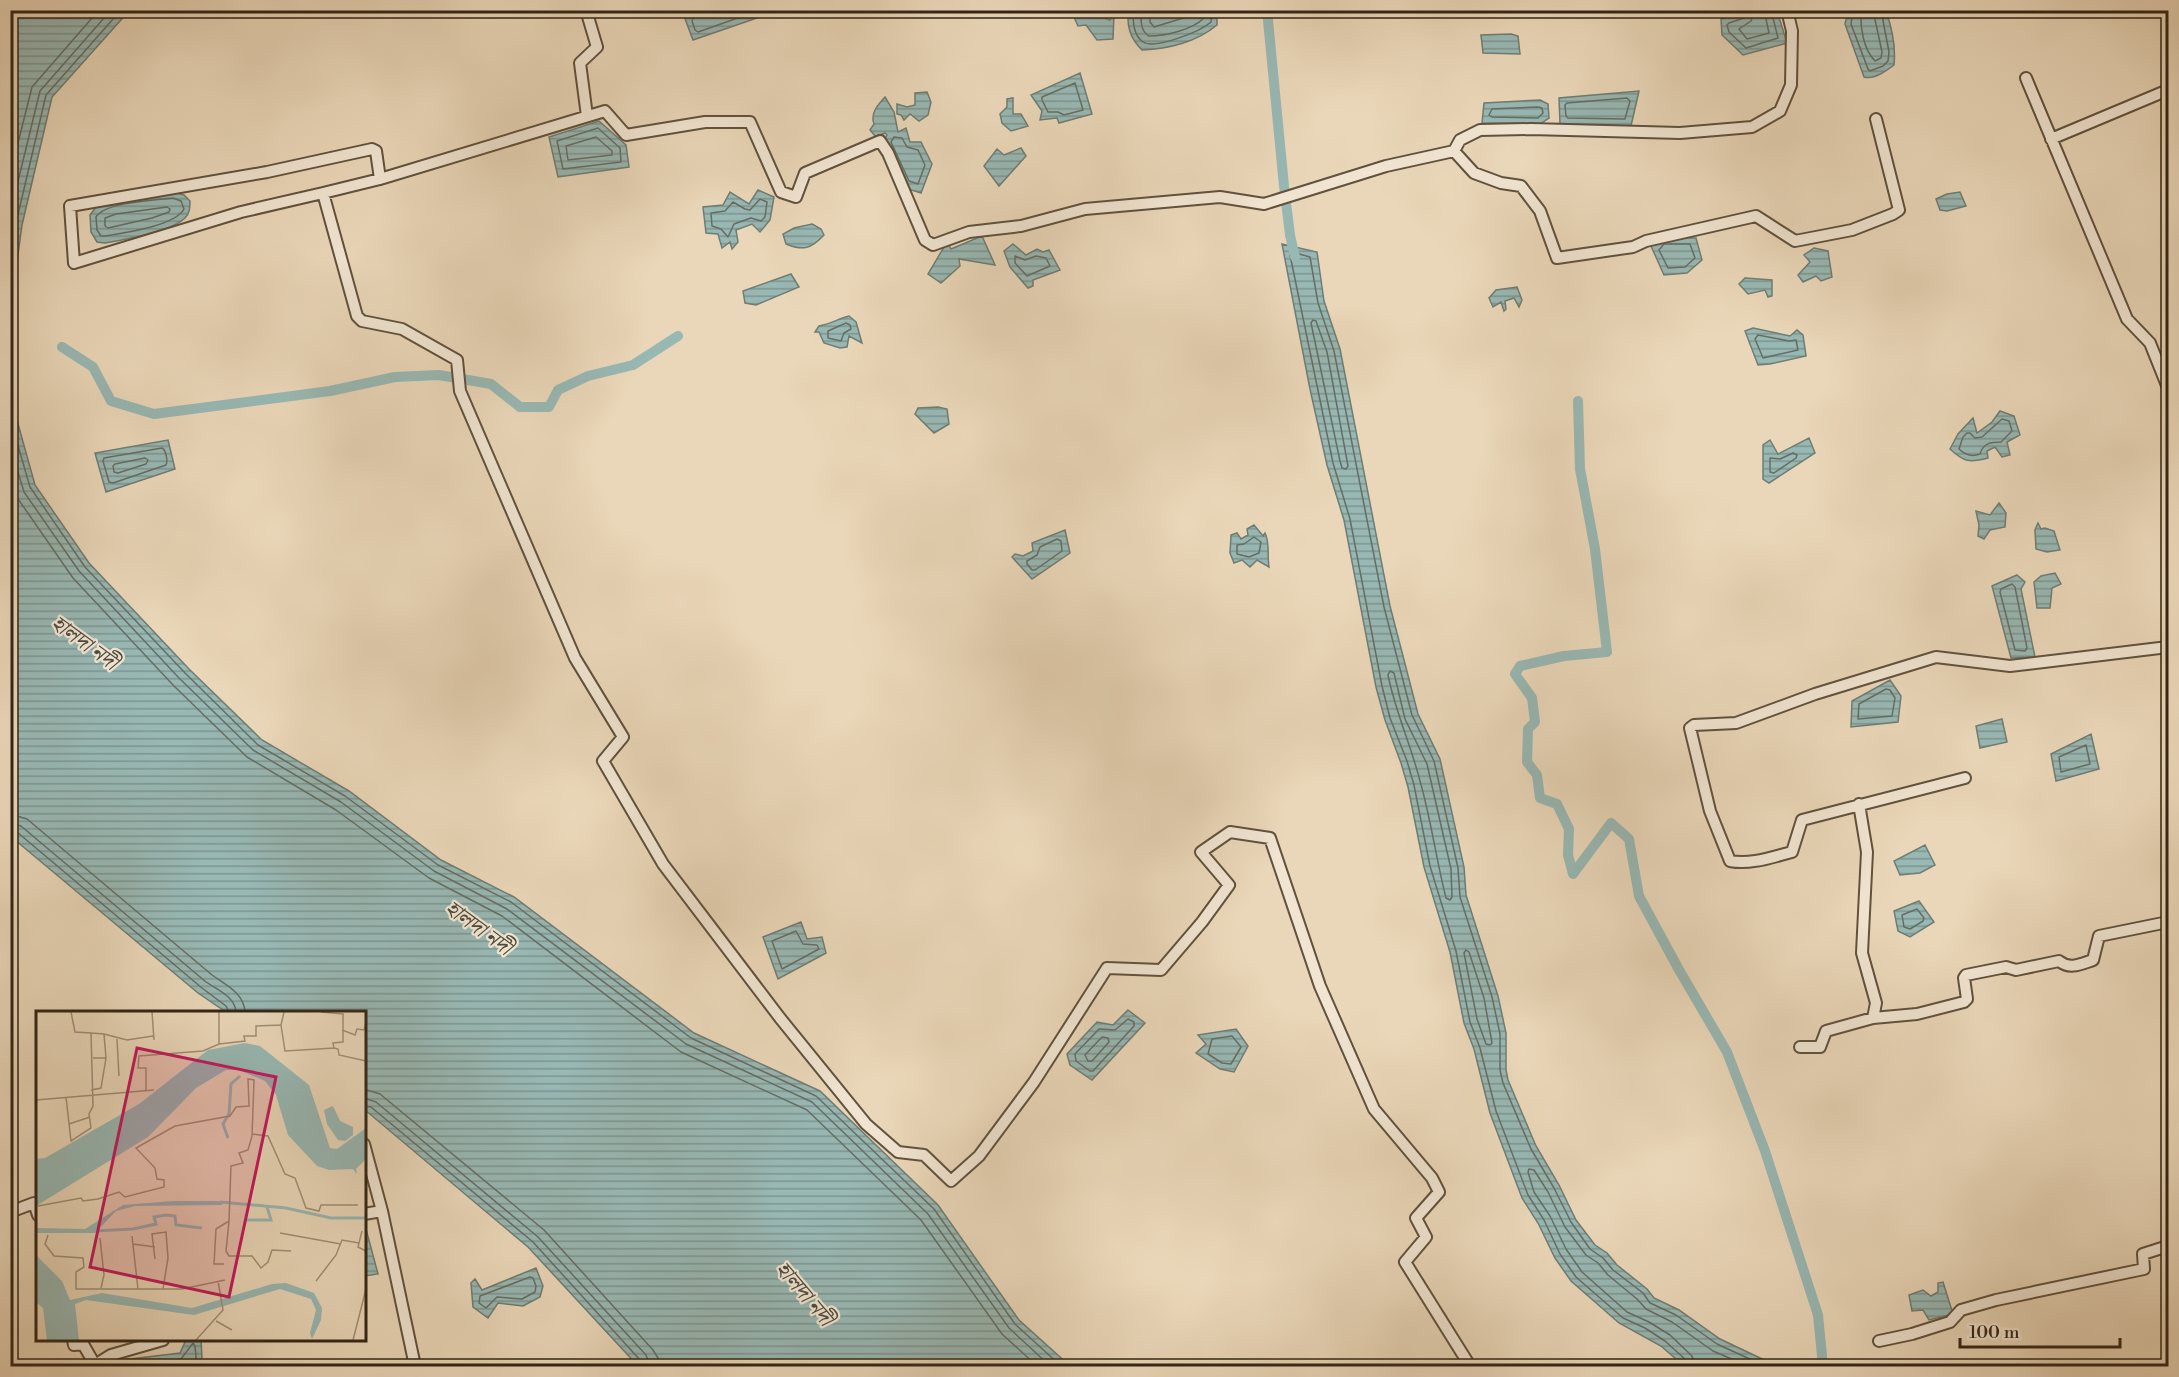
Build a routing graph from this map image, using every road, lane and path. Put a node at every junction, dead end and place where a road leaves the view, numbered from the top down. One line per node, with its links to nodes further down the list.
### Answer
1 (586, 10): 5 (street)
2 (1787, 10): 8 (street)
3 (2026, 78): 7 (street)
4 (2169, 90): 7 (street)
5 (587, 116): 8 (street); 9 (street)
6 (1875, 119): 8 (street)
7 (2051, 139): 11 (street)
8 (1454, 151)
9 (380, 178): 10 (street); 10 (street)
10 (322, 193): 28 (street)
11 (2169, 388)
12 (2169, 647): 14 (street)
13 (1965, 778): 14 (street)
14 (1859, 804): 16 (street)
15 (2169, 922): 16 (street)
16 (1873, 1018): 17 (street)
17 (1800, 1047)
18 (366, 1151): 20 (street)
19 (36, 1209): 21 (street)
20 (382, 1211): 22 (street); 27 (street)
21 (10, 1212)
22 (366, 1214)
23 (2169, 1246): 26 (street)
24 (73, 1341): 25 (street)
25 (160, 1341)
26 (1879, 1341)
27 (415, 1366)
28 (1470, 1366)

